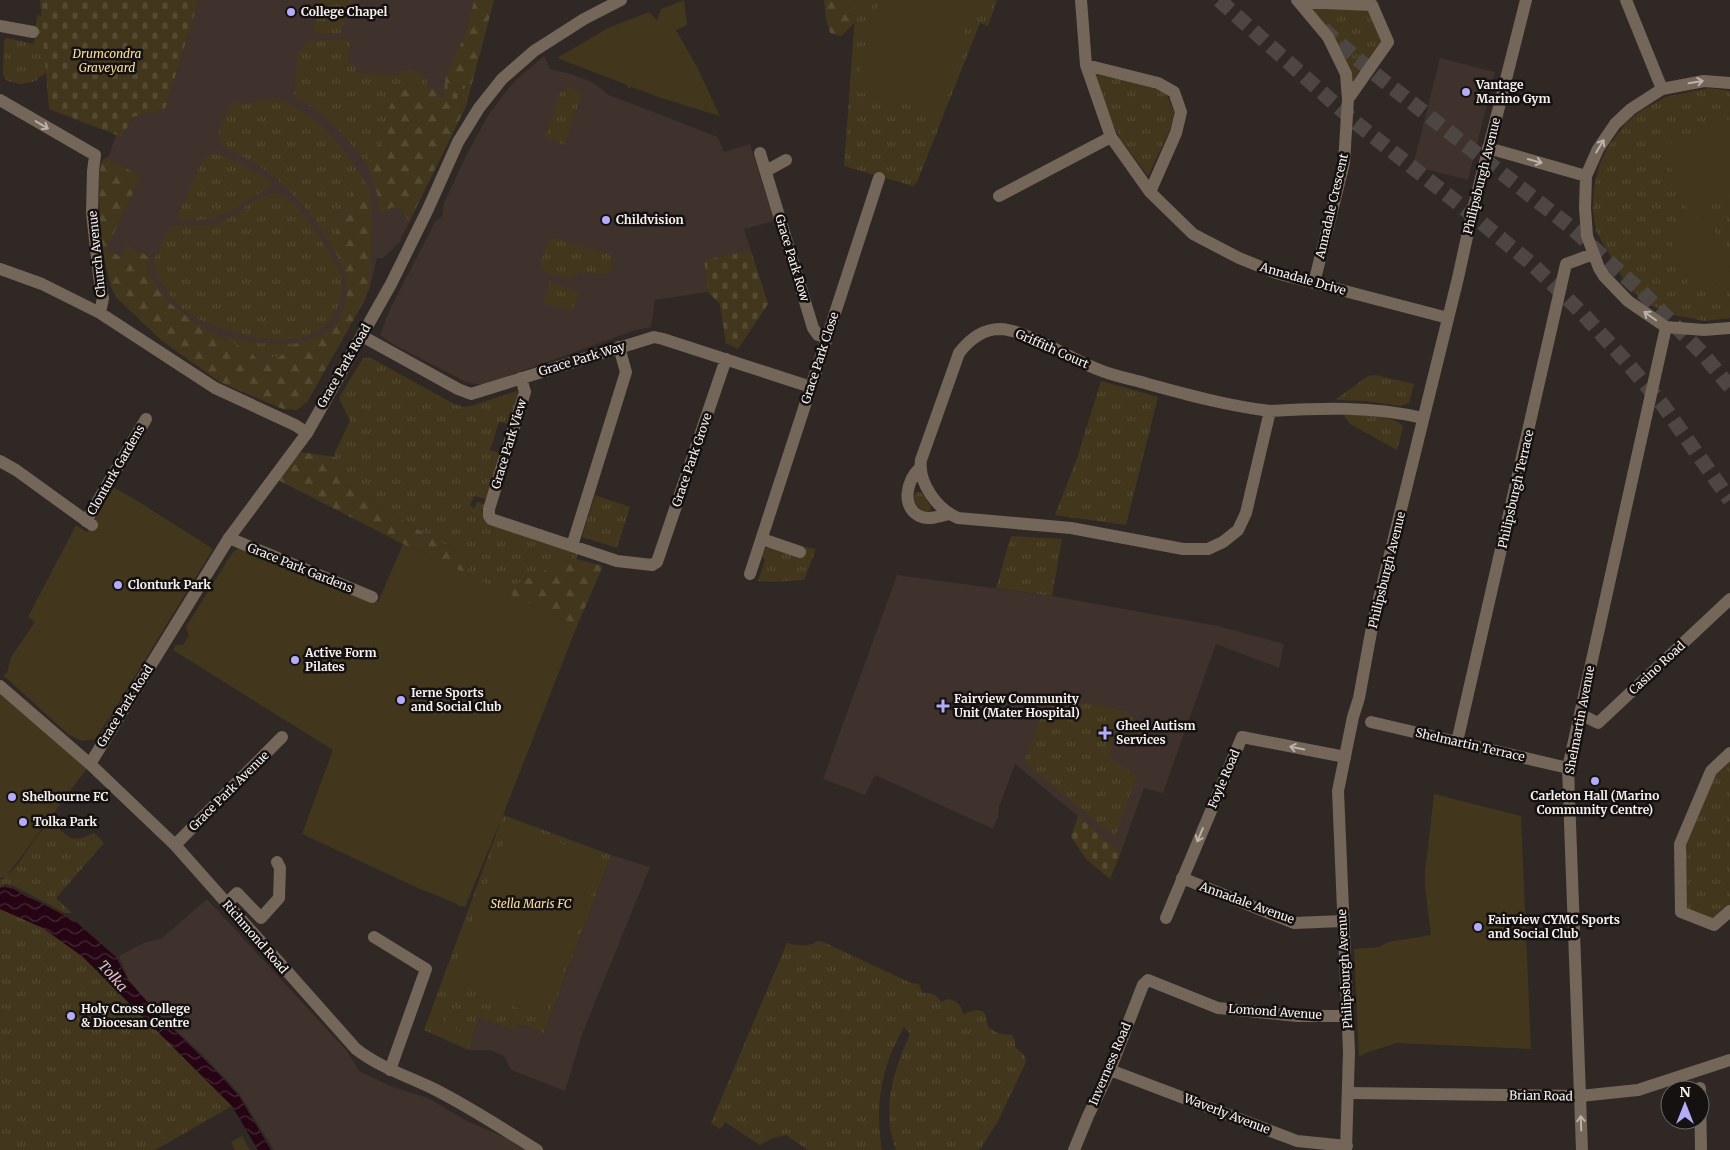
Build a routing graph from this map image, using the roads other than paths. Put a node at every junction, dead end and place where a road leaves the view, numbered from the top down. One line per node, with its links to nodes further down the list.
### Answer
1 (621, 0): 29 (street, Grace Park Road)
2 (1081, 0): 8 (street, Annadale Drive)
3 (1526, 0): 14 (street, Philipsburgh Avenue)
4 (1626, 0): 10 (street)
5 (1299, 1): 11 (street, Annadale Crescent); 11 (street, Annadale Crescent)
6 (0, 26): 7 (street)
7 (33, 32)
8 (1086, 65): 13 (street, Annadale Drive); 20 (street)
9 (1730, 83): 10 (street, one-way to 9)
10 (1662, 89): 18 (street, one-way to 10)
11 (1348, 99): 24 (street, Annadale Crescent)
12 (0, 100): 25 (street, Church Avenue, one-way to 25)
13 (1111, 137): 20 (street, Annadale Drive); 21 (street)
14 (1488, 148): 18 (street, one-way to 18); 26 (street, Philipsburgh Avenue)
15 (760, 152): 17 (street, Grace Park Row)
16 (786, 160): 17 (street)
17 (766, 171): 30 (street, Grace Park Row)
18 (1586, 176): 22 (street)
19 (879, 178): 30 (street, Grace Park Close)
20 (1150, 192): 24 (street, Annadale Drive)
21 (999, 196)
22 (1593, 254): 27 (street, one-way to 22); 53 (street, Philipsburgh Terrace)
23 (0, 269): 25 (street)
24 (1314, 283): 26 (street, Annadale Drive)
25 (100, 313): 38 (street, Church Avenue)
26 (1448, 318): 36 (street, Philipsburgh Avenue)
27 (1666, 327): 28 (street); 50 (street, Shelmartin Avenue)
28 (1730, 328)
29 (362, 336): 33 (street, Grace Park Way); 38 (street, Grace Park Road)
30 (826, 337): 34 (street, Grace Park Close)
31 (619, 347): 32 (street, Grace Park Way); 33 (street, Grace Park Way); 44 (street)
32 (726, 359): 34 (street, Grace Park Way); 44 (street, Grace Park Grove)
33 (521, 378): 44 (street, Grace Park View)
34 (811, 387): 43 (street, Grace Park Close)
35 (1270, 411): 36 (street, Griffith Court); 40 (street, Griffith Court); 41 (street, Griffith Court)
36 (1423, 418): 55 (street, Philipsburgh Avenue)
37 (146, 419): 39 (street, Clonturk Gardens)
38 (307, 433): 42 (street, Grace Park Road)
39 (0, 461)
40 (920, 468): 41 (street); 41 (street, Griffith Court)
41 (949, 514)
42 (229, 538): 47 (street, Grace Park Gardens); 56 (street, Grace Park Road)
43 (762, 538): 45 (street); 46 (street, Grace Park Close)
44 (572, 546)
45 (800, 552)
46 (750, 574)
47 (372, 597)
48 (1730, 599): 50 (street, Casino Road)
49 (0, 686): 56 (street, Richmond Road)
50 (1580, 714): 57 (street, Shelmartin Avenue)
51 (1371, 722): 53 (street, Shelmartin Terrace)
52 (282, 737): 58 (street, Grace Park Avenue)
53 (1457, 742): 57 (street, Shelmartin Terrace)
54 (1730, 753): 62 (street)
55 (1345, 757): 60 (street, Foyle Road, one-way to 60); 64 (street, Philipsburgh Avenue)
56 (90, 764): 58 (street, Richmond Road)
57 (1568, 768): 72 (street, Shelmartin Avenue)
58 (175, 846): 61 (street, Richmond Road)
59 (277, 862): 61 (street)
60 (1182, 878): 63 (street, Foyle Road); 64 (street, Annadale Avenue)
61 (227, 904): 69 (street, Richmond Road)
62 (1730, 911)
63 (1166, 918)
64 (1343, 921): 67 (street, Philipsburgh Avenue)
65 (374, 937): 69 (street)
66 (1148, 980): 67 (street, Lomond Avenue); 70 (street, Inverness Road)
67 (1348, 1016): 71 (street, Philipsburgh Avenue)
68 (1730, 1060): 72 (street, Brian Road)
69 (390, 1070): 75 (street, Richmond Road)
70 (1110, 1070): 74 (street, Waverly Avenue); 76 (street, Inverness Road)
71 (1348, 1093): 72 (street, Brian Road); 74 (street, Philipsburgh Avenue)
72 (1580, 1096): 77 (street, Shelmartin Avenue, one-way to 72)
73 (1701, 1130): 78 (street)
74 (1346, 1148)
75 (537, 1150)
76 (1074, 1150)
77 (1582, 1150)
78 (1701, 1150)

